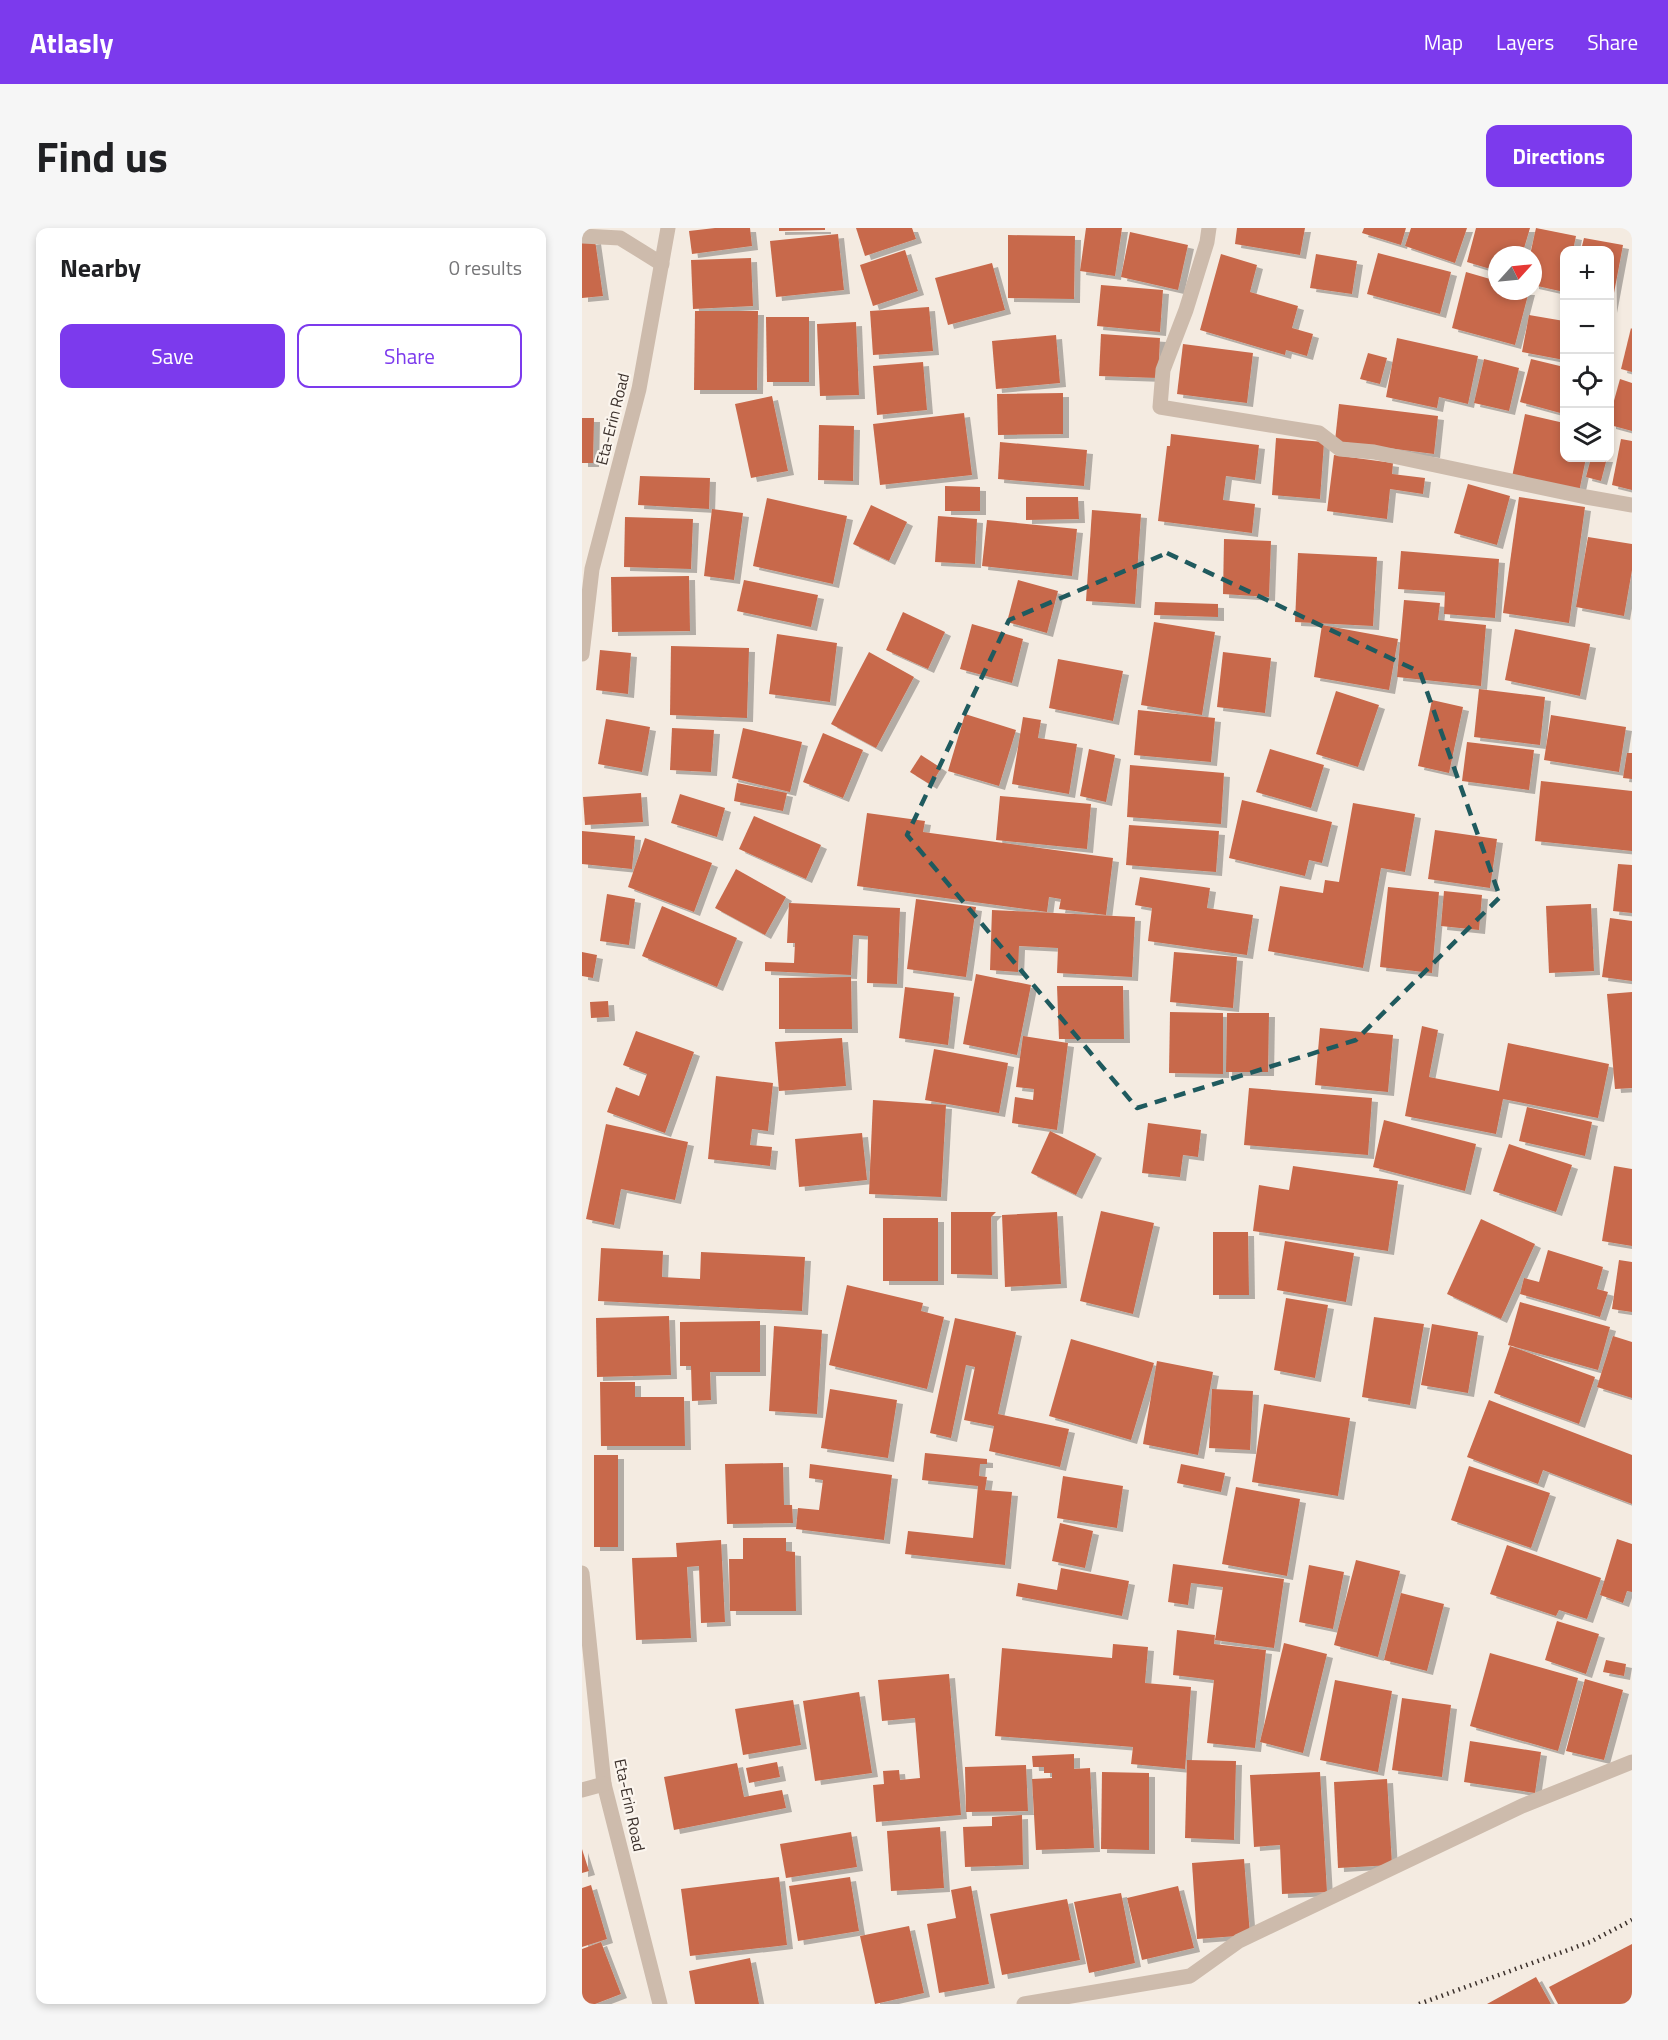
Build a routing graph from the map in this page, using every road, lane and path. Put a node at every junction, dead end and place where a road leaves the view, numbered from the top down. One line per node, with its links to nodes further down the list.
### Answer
1 (668, 228): 4 (street, Eta-Erin Road)
2 (1209, 228): 5 (street)
3 (582, 236): 4 (street)
4 (662, 264): 6 (street, Eta-Erin Road)
5 (1632, 504)
6 (582, 654)
7 (582, 1573): 9 (street, Eta-Erin Road)
8 (1632, 1762): 12 (street)
9 (604, 1784): 10 (street); 11 (street, Eta-Erin Road)
10 (582, 1790)
11 (660, 2004)
12 (1024, 2004)

